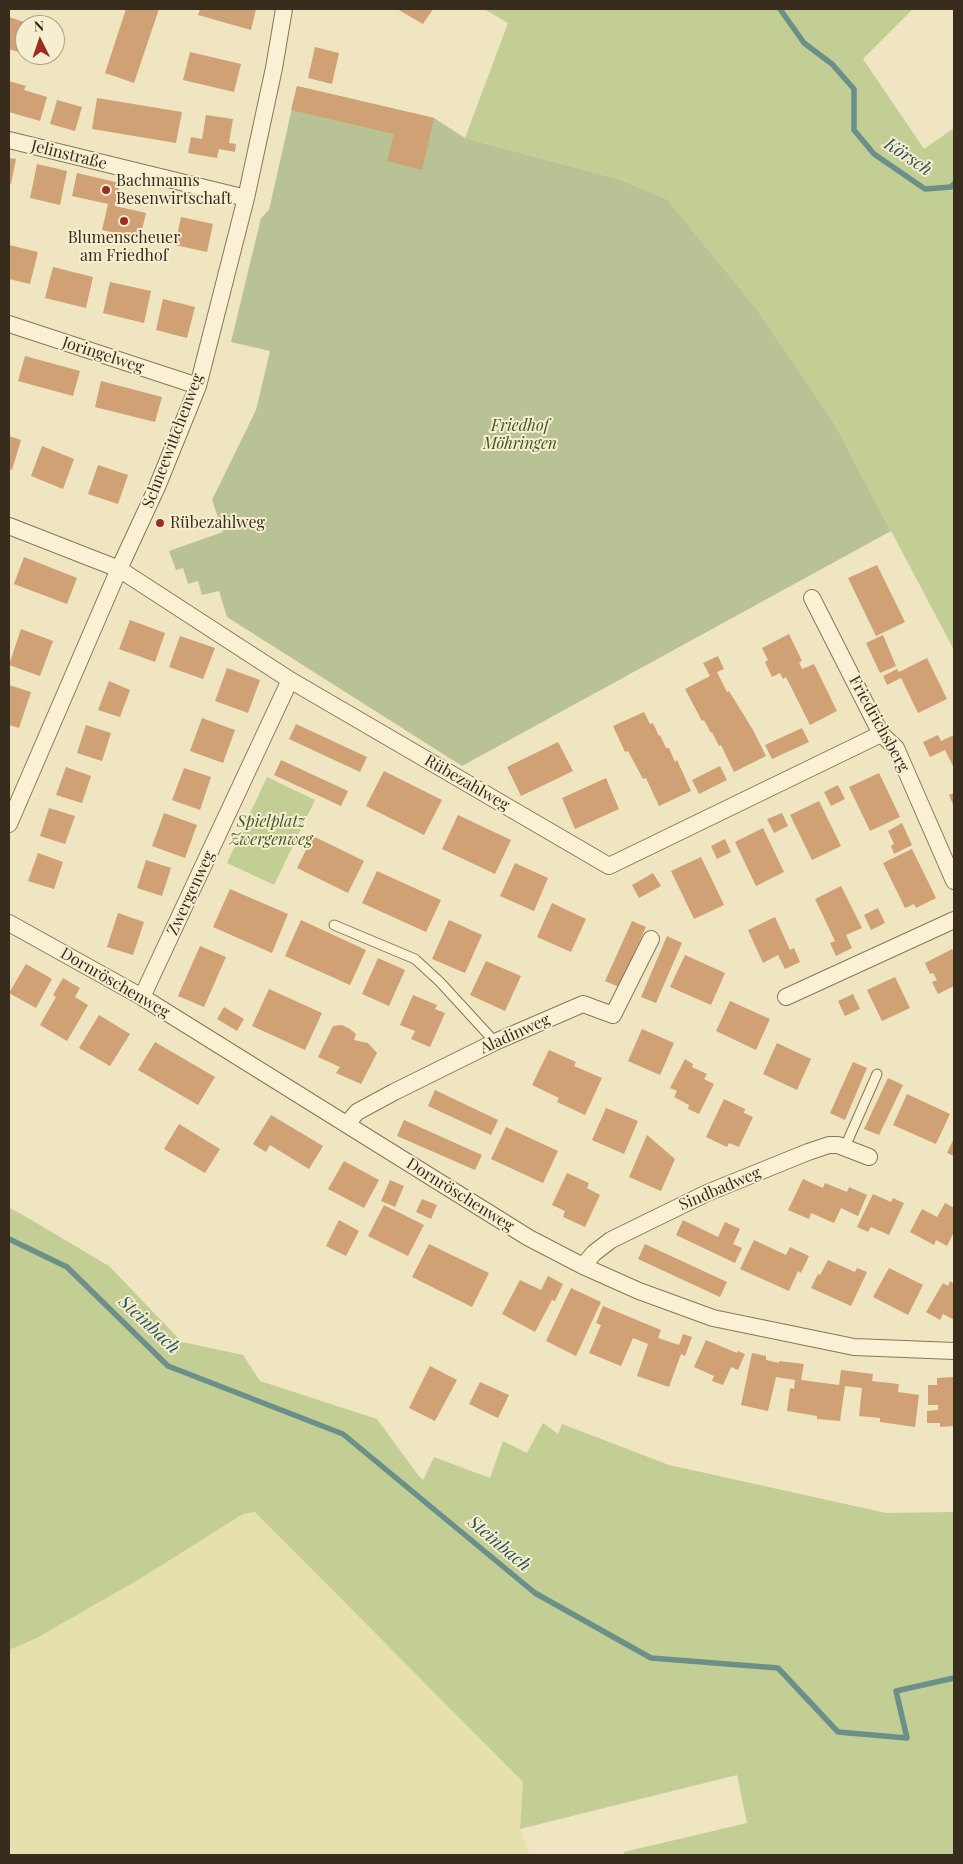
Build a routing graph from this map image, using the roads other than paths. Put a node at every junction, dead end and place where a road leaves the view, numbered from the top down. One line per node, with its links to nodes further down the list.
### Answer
1 (284, 9): 3 (street, Schneewittchenweg)
2 (9, 140): 3 (street, Jelinstraße)
3 (246, 198): 5 (street, Schneewittchenweg)
4 (9, 324): 5 (street, Joringelweg)
5 (198, 386): 7 (street, Schneewittchenweg)
6 (9, 526): 7 (street, Rübezahlweg)
7 (119, 569): 9 (street, Rübezahlweg); 11 (street, Schneewittchenweg)
8 (812, 598): 10 (street, Friedrichsberg)
9 (290, 680): 10 (street, Rübezahlweg); 17 (street, Zwergenweg)
10 (881, 734): 12 (street, Friedrichsberg)
11 (9, 824)
12 (954, 881)
13 (954, 920): 18 (street)
14 (9, 924): 17 (street, Dornröschenweg)
15 (334, 925): 19 (lane)
16 (651, 939): 19 (street, Aladinweg)
17 (142, 997): 21 (street, Dornröschenweg)
18 (786, 997)
19 (495, 1042): 21 (street, Aladinweg)
20 (877, 1074): 22 (lane)
21 (347, 1124): 24 (street, Dornröschenweg)
22 (845, 1147): 23 (street, Sindbadweg); 24 (street, Sindbadweg)
23 (869, 1157)
24 (583, 1266): 25 (street, Dornröschenweg)
25 (954, 1351)

